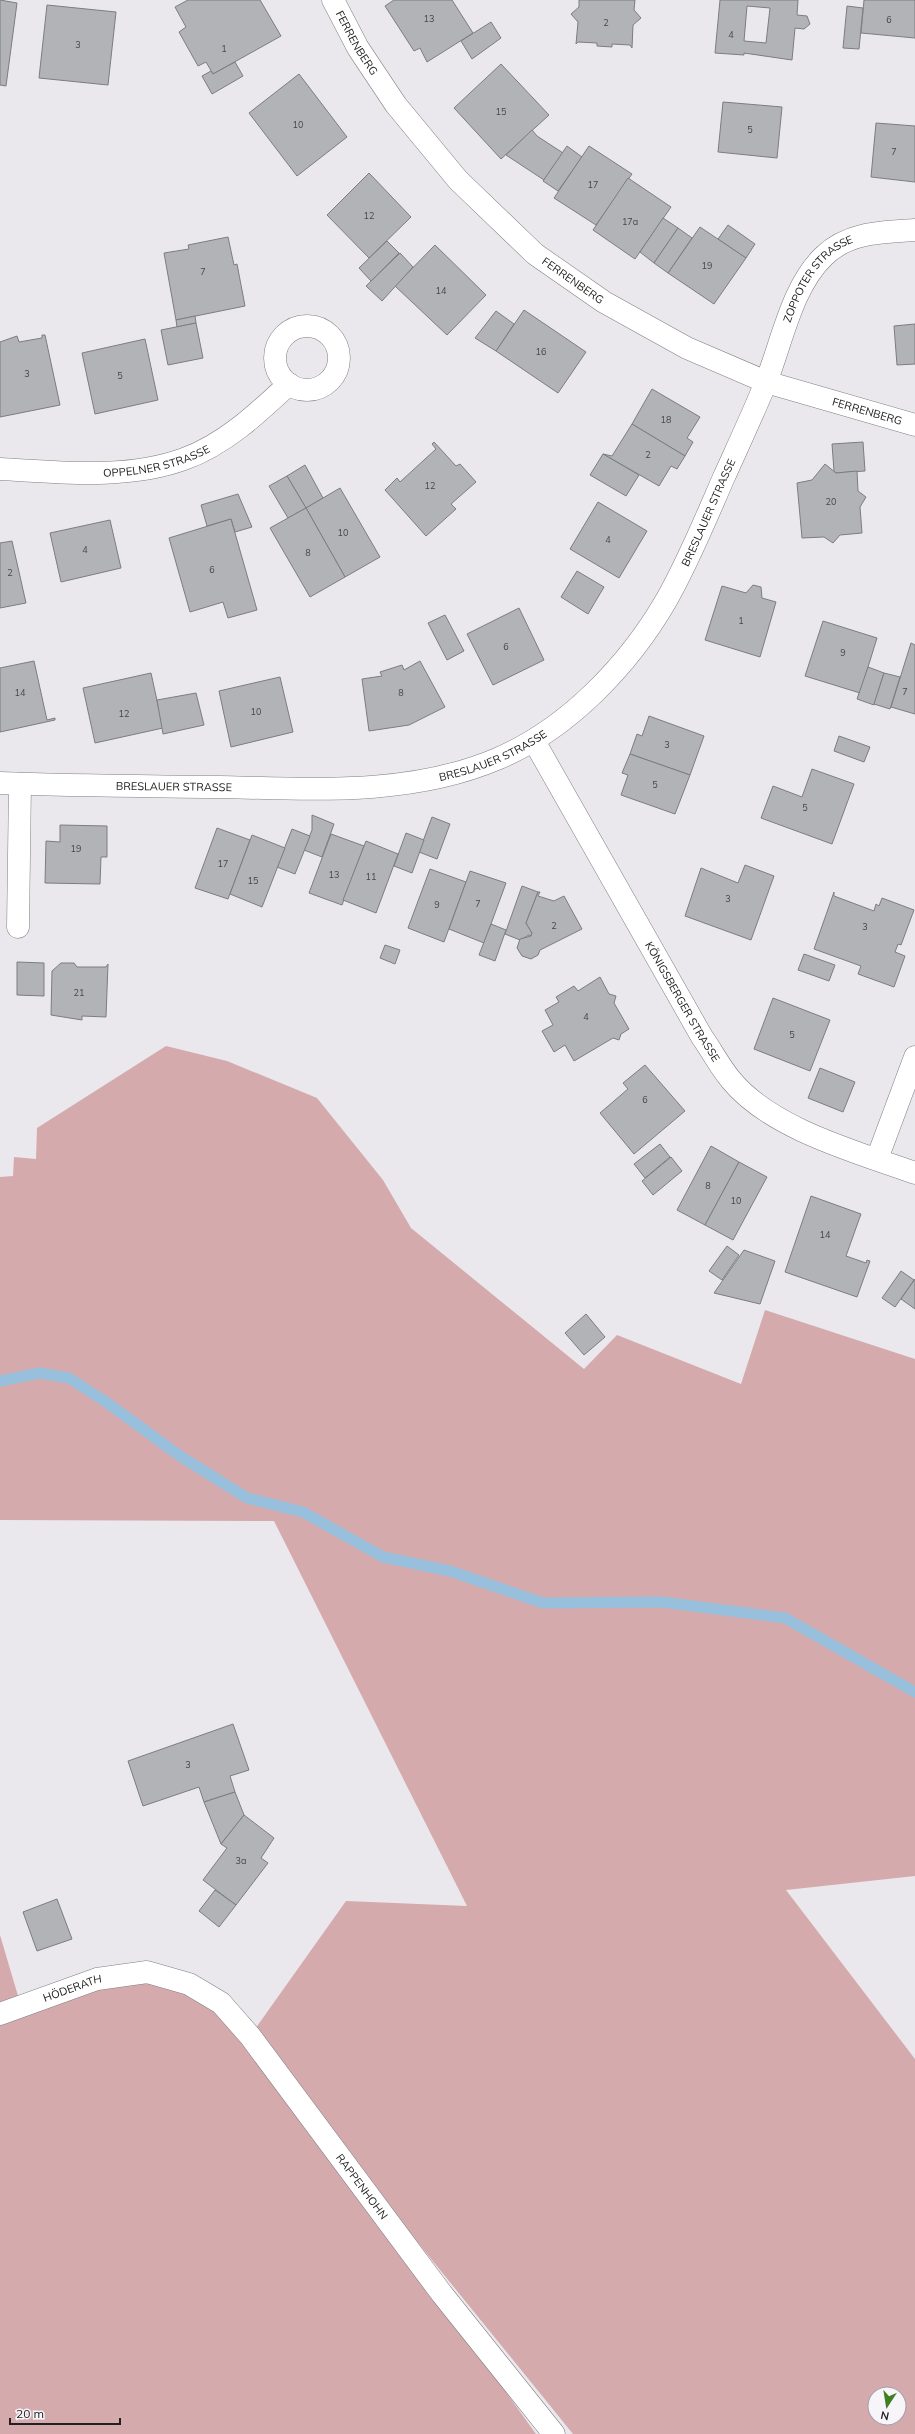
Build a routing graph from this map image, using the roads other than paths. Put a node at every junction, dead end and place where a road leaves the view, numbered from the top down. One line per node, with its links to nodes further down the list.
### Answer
1 (332, 0): 3 (street, FERRENBERG)
2 (915, 230): 3 (street, ZOPPOTER STRASSE)
3 (766, 382): 5 (street, FERRENBERG); 7 (street, BRESLAUER STRASSE)
4 (289, 384): 6 (street, OPPELNER STRASSE)
5 (915, 425)
6 (0, 469)
7 (534, 741): 8 (street, BRESLAUER STRASSE); 11 (street, KÖNIGSBERGER STRASSE)
8 (10, 784): 9 (street, BRESLAUER STRASSE)
9 (18, 927)
10 (915, 1057): 11 (street)
11 (877, 1159): 12 (street, KÖNIGSBERGER STRASSE)
12 (915, 1172)
13 (147, 1972): 14 (street, HÖDERATH); 15 (street, RAPPENHOHN)
14 (0, 2014)
15 (554, 2434)

